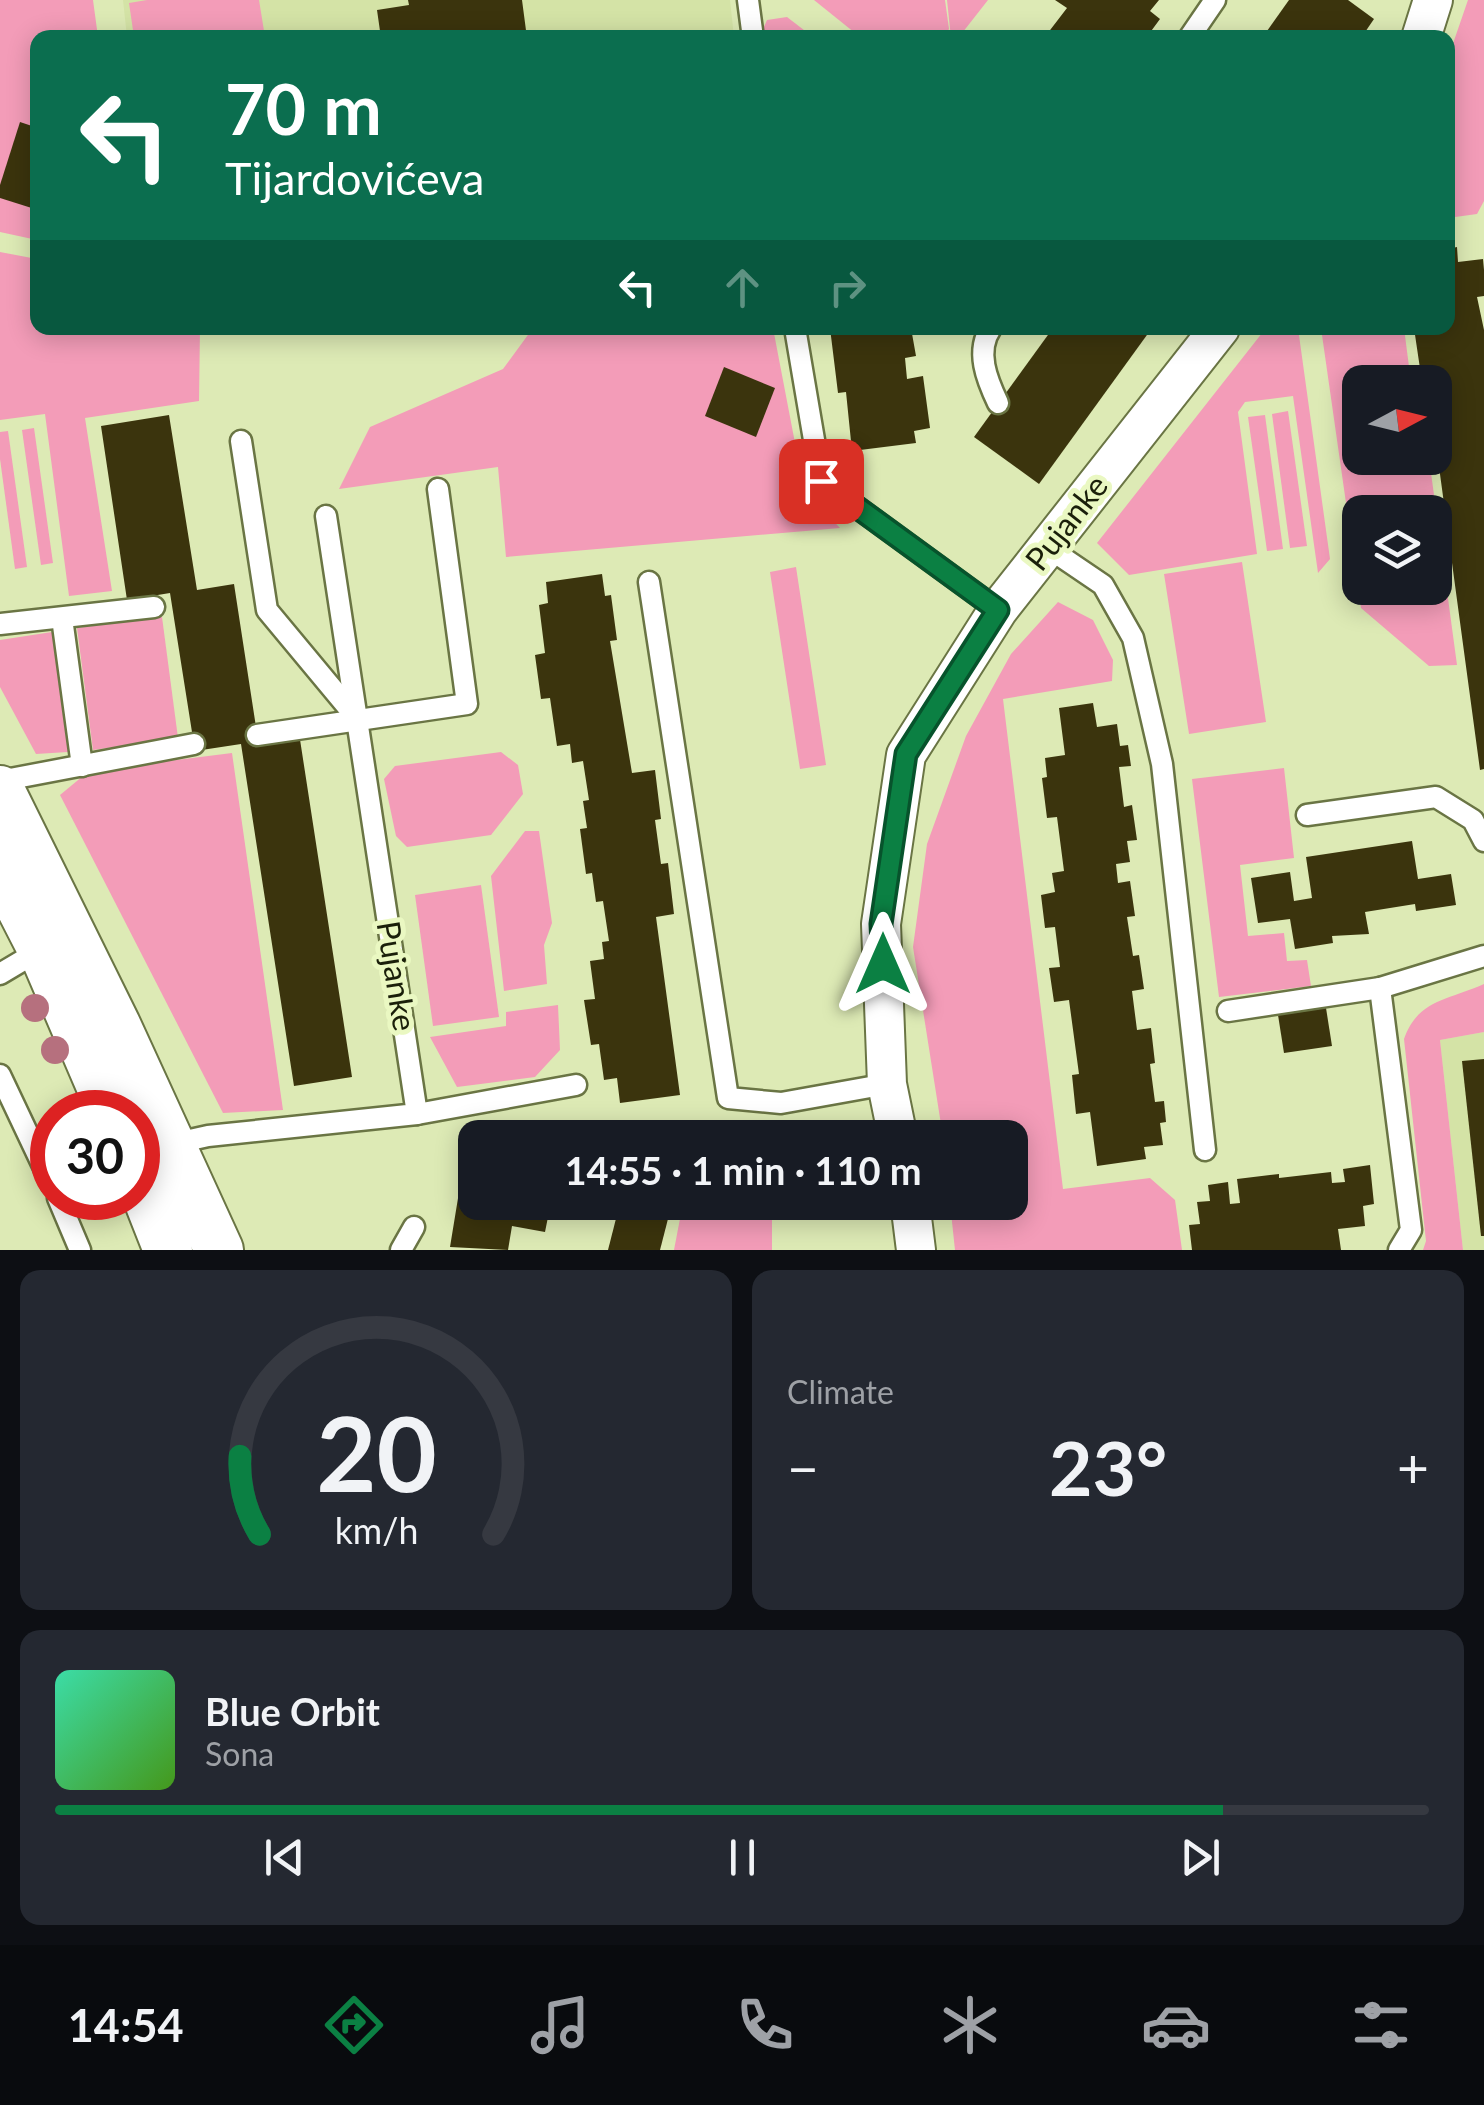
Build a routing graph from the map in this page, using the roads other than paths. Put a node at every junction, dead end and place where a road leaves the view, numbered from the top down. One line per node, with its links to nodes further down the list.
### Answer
1 (748, 0): 4 (lane)
2 (1215, 0): 5 (lane)
3 (1433, 0): 6 (street)
4 (752, 30)
5 (1194, 30)
6 (1423, 30)
7 (797, 335): 17 (lane)
8 (986, 335): 10 (lane)
9 (1215, 335): 14 (street, Pujanke)
10 (998, 403)
11 (241, 442): 20 (lane)
12 (438, 489): 20 (lane)
13 (326, 516): 20 (lane, Pujanke)
14 (1048, 548): 17 (street, Pujanke); 42 (lane)
15 (649, 582): 35 (lane)
16 (154, 607): 18 (lane)
17 (998, 610): 35 (street, Pujanke)
18 (62, 618): 19 (lane); 23 (lane)
19 (0, 624)
20 (357, 719): 21 (lane); 39 (lane, Pujanke)
21 (257, 734)
22 (194, 744): 23 (lane)
23 (82, 766): 24 (lane)
24 (0, 781)
25 (0, 790): 38 (street)
26 (1308, 815): 27 (lane)
27 (1484, 841)
28 (0, 867): 29 (street)
29 (42, 948): 31 (lane); 37 (street)
30 (1484, 956): 32 (lane)
31 (0, 974)
32 (1380, 988): 33 (lane); 54 (lane)
33 (1228, 1012)
34 (0, 1075): 41 (lane)
35 (887, 1084): 40 (street, Pujanke)
36 (576, 1085): 39 (lane)
37 (103, 1090)
38 (126, 1090)
39 (417, 1114): 43 (lane)
40 (894, 1120)
41 (30, 1138)
42 (1205, 1150)
43 (160, 1157)
44 (160, 1166): 51 (street)
45 (160, 1194): 50 (street)
46 (67, 1220): 49 (lane)
47 (912, 1220): 53 (street)
48 (414, 1227): 52 (lane)
49 (80, 1250)
50 (168, 1250)
51 (219, 1250)
52 (401, 1250)
53 (916, 1250)
54 (1399, 1250)

